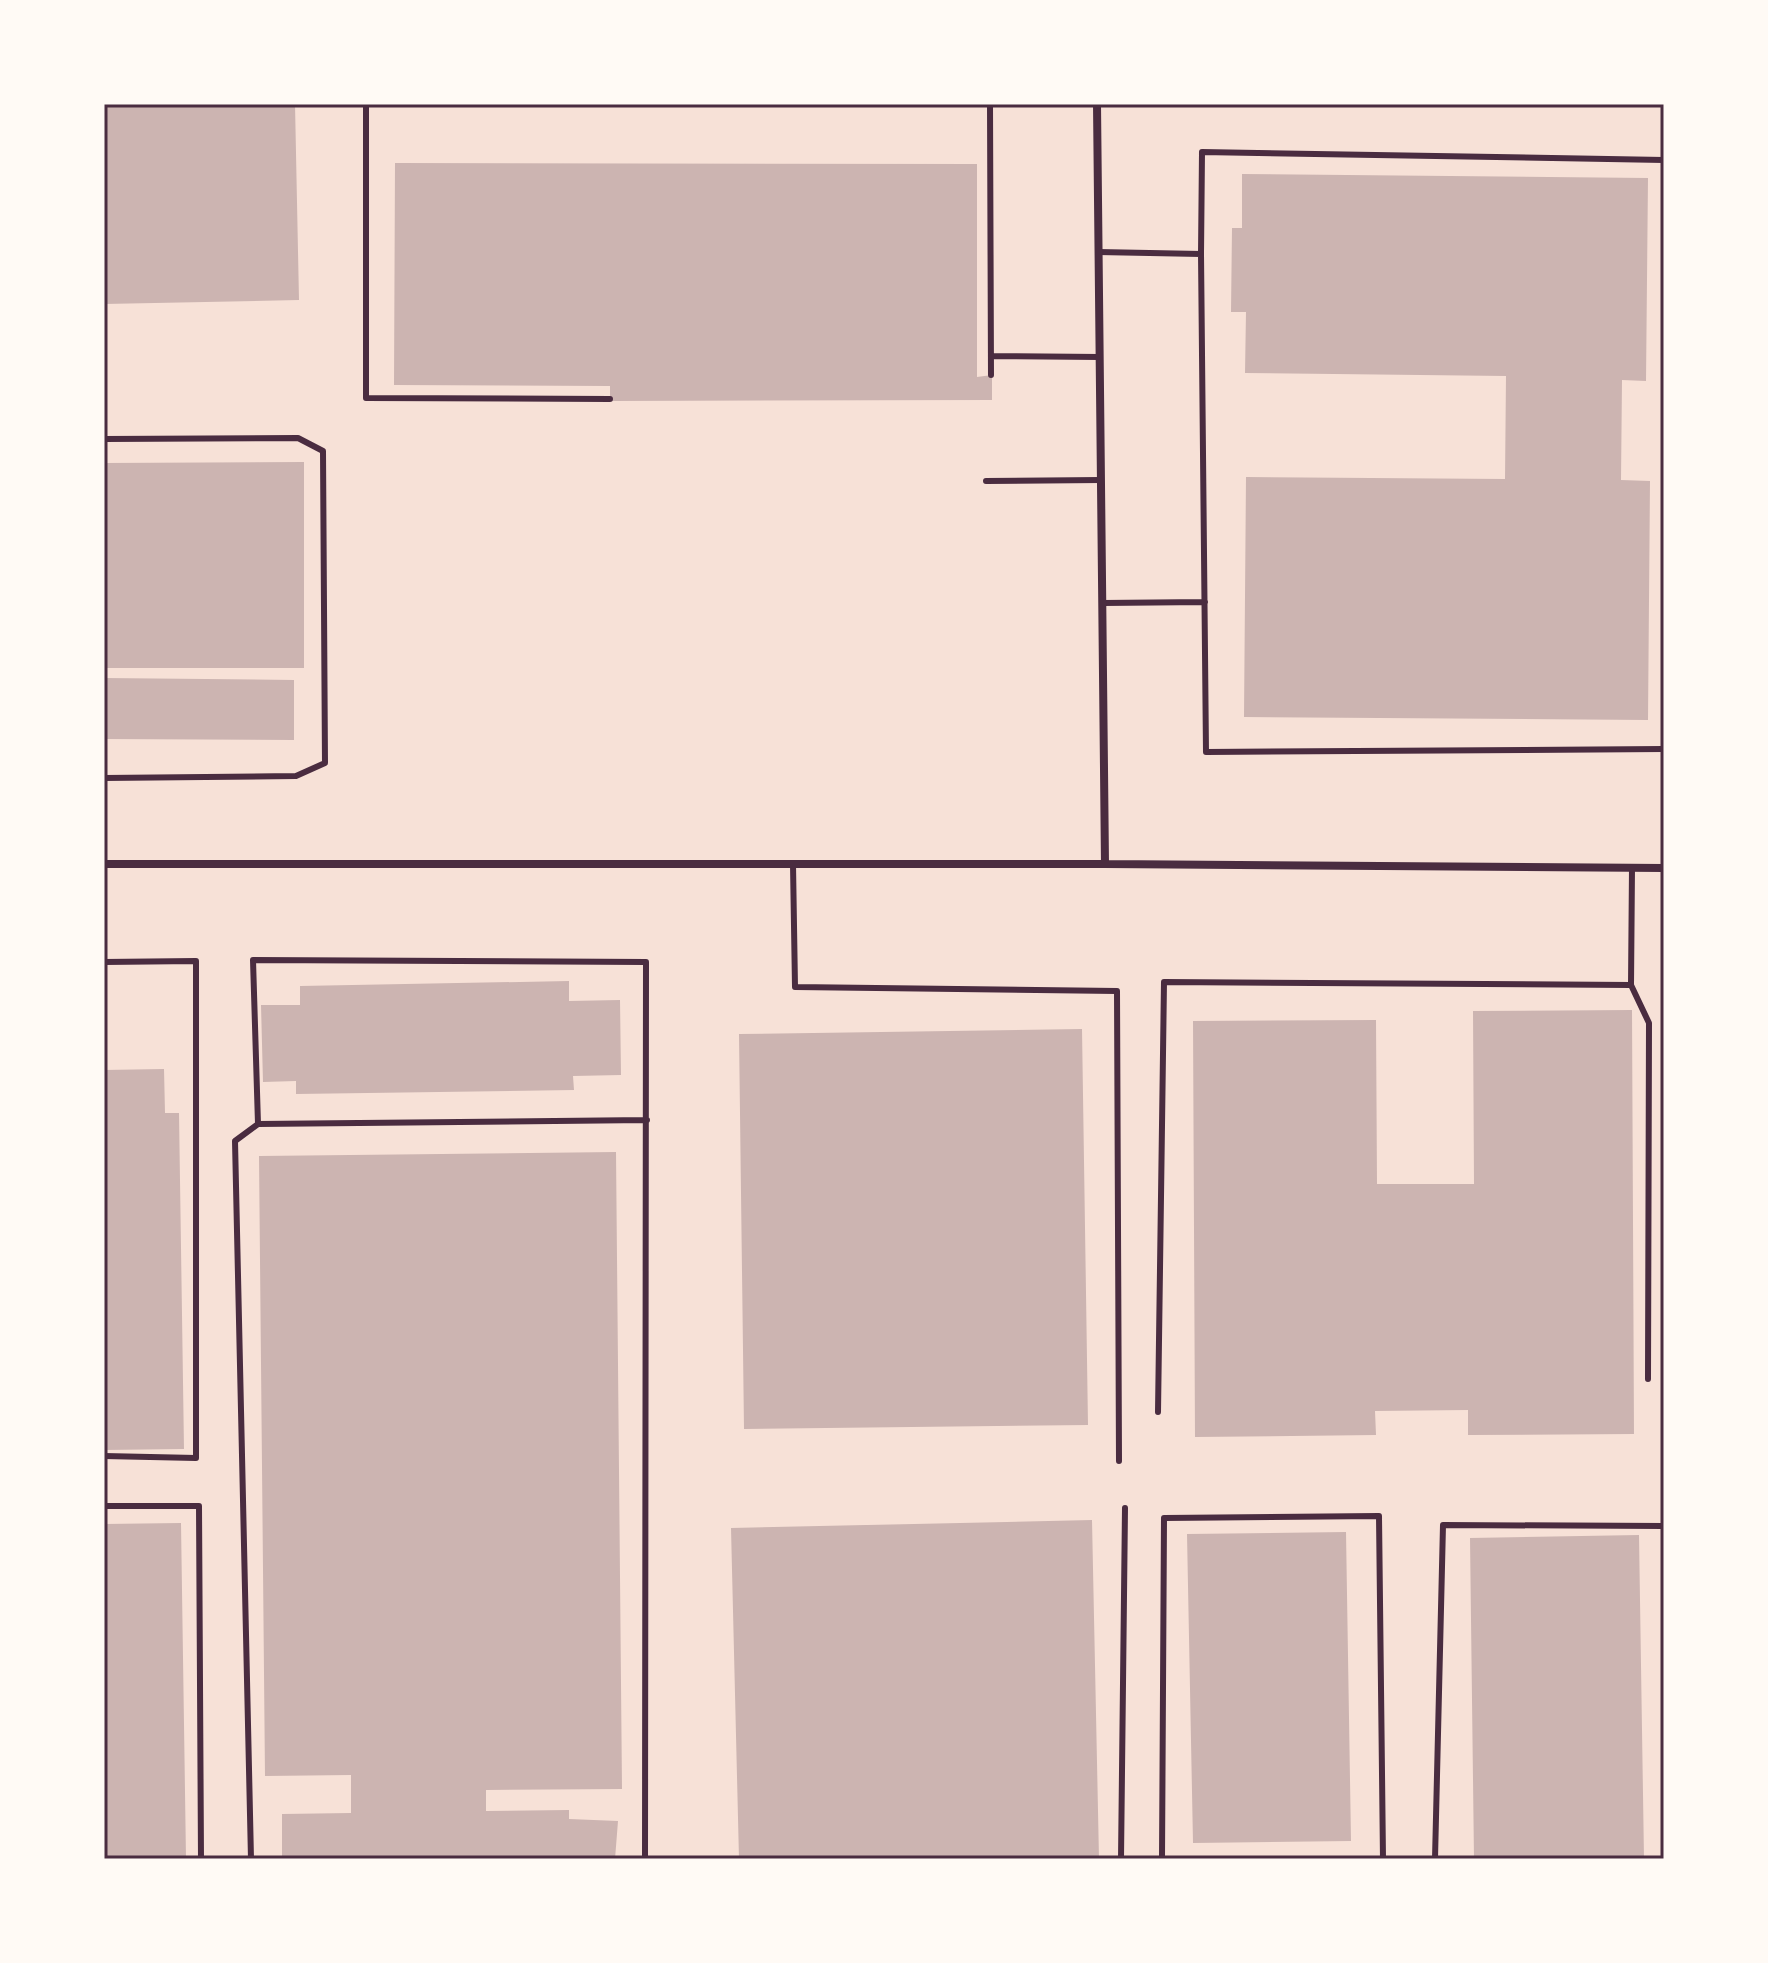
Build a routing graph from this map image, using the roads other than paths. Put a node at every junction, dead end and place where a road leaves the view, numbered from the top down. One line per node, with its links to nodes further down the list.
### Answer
1 (366, 104): 10 (lane)
2 (990, 104): 7 (lane)
3 (1097, 104): 5 (street)
4 (1664, 160): 6 (lane)
5 (1098, 252): 6 (lane); 8 (street)
6 (1201, 254): 14 (lane)
7 (991, 356): 8 (lane); 9 (lane)
8 (1100, 357): 12 (street)
9 (991, 375)
10 (610, 399)
11 (104, 439): 17 (lane)
12 (1101, 480): 13 (lane); 15 (street)
13 (986, 481)
14 (1205, 602): 15 (lane); 16 (lane)
15 (1103, 603): 20 (street)
16 (1664, 749)
17 (104, 778)
18 (104, 864): 19 (street)
19 (793, 864): 20 (street); 30 (lane)
20 (1105, 864): 21 (street)
21 (1632, 868): 22 (street); 24 (lane)
22 (1664, 868)
23 (104, 962): 29 (lane)
24 (1631, 985): 27 (lane); 28 (lane)
25 (647, 1120): 26 (lane); 26 (lane); 36 (lane)
26 (258, 1124): 35 (lane)
27 (1648, 1379)
28 (1158, 1412)
29 (104, 1456)
30 (1119, 1461)
31 (104, 1506): 34 (lane)
32 (1125, 1508): 37 (lane)
33 (1664, 1526): 40 (lane)
34 (201, 1859)
35 (251, 1859)
36 (645, 1859)
37 (1121, 1859)
38 (1162, 1859): 39 (lane)
39 (1383, 1859)
40 (1435, 1859)

